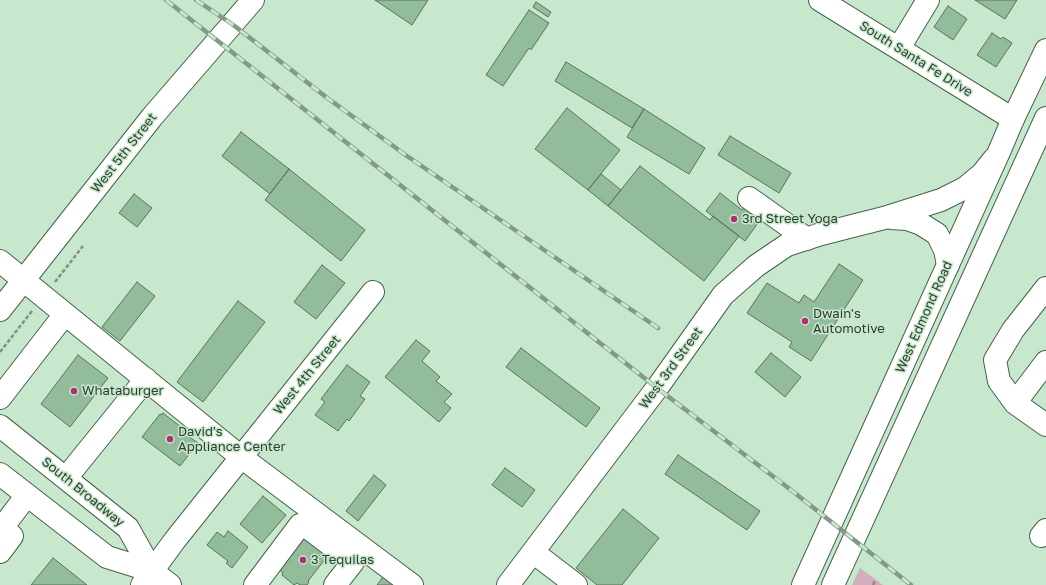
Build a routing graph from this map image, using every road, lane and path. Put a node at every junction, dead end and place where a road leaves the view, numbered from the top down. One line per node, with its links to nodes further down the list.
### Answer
1 (253, 0): 15 (street, West 5th Street)
2 (820, 0): 4 (street, South Santa Fe Drive)
3 (928, 0): 4 (street)
4 (899, 48): 7 (street, South Santa Fe Drive)
5 (1046, 50): 7 (street, West Edmond Road)
6 (1046, 118): 8 (street)
7 (1013, 119): 9 (street, West Edmond Road)
8 (1041, 144): 42 (street)
9 (999, 152): 11 (street, West 3rd Street); 14 (street, West Edmond Road)
10 (749, 198): 12 (street)
11 (884, 218): 12 (street, West 3rd Street); 14 (street, West 3rd Street)
12 (807, 239): 32 (street, West 3rd Street)
13 (0, 261): 15 (street)
14 (948, 265): 41 (street, West Edmond Road)
15 (24, 280): 18 (street, West 5th Street); 19 (street)
16 (1046, 288): 23 (street)
17 (373, 292): 26 (street, West 4th Street)
18 (0, 310)
19 (65, 314): 21 (street); 22 (street)
20 (1046, 362): 23 (street)
21 (146, 379): 26 (street); 28 (street)
22 (0, 398)
23 (1015, 403): 24 (street)
24 (1046, 425)
25 (0, 426): 28 (street, South Broadway)
26 (241, 457): 30 (street); 33 (street, West 4th Street)
27 (0, 474): 29 (street, South Broadway)
28 (66, 478): 33 (street, South Broadway)
29 (27, 494): 31 (street); 33 (street, South Broadway)
30 (341, 542): 36 (street); 37 (street); 38 (street)
31 (0, 552)
32 (533, 552): 39 (street, West 3rd Street); 40 (street)
33 (147, 578): 35 (street, South Broadway)
34 (875, 581): 43 (path)
35 (170, 585)
36 (255, 585)
37 (335, 585)
38 (412, 585)
39 (508, 585)
40 (576, 585)
41 (803, 585)
42 (833, 585)
43 (873, 585)

